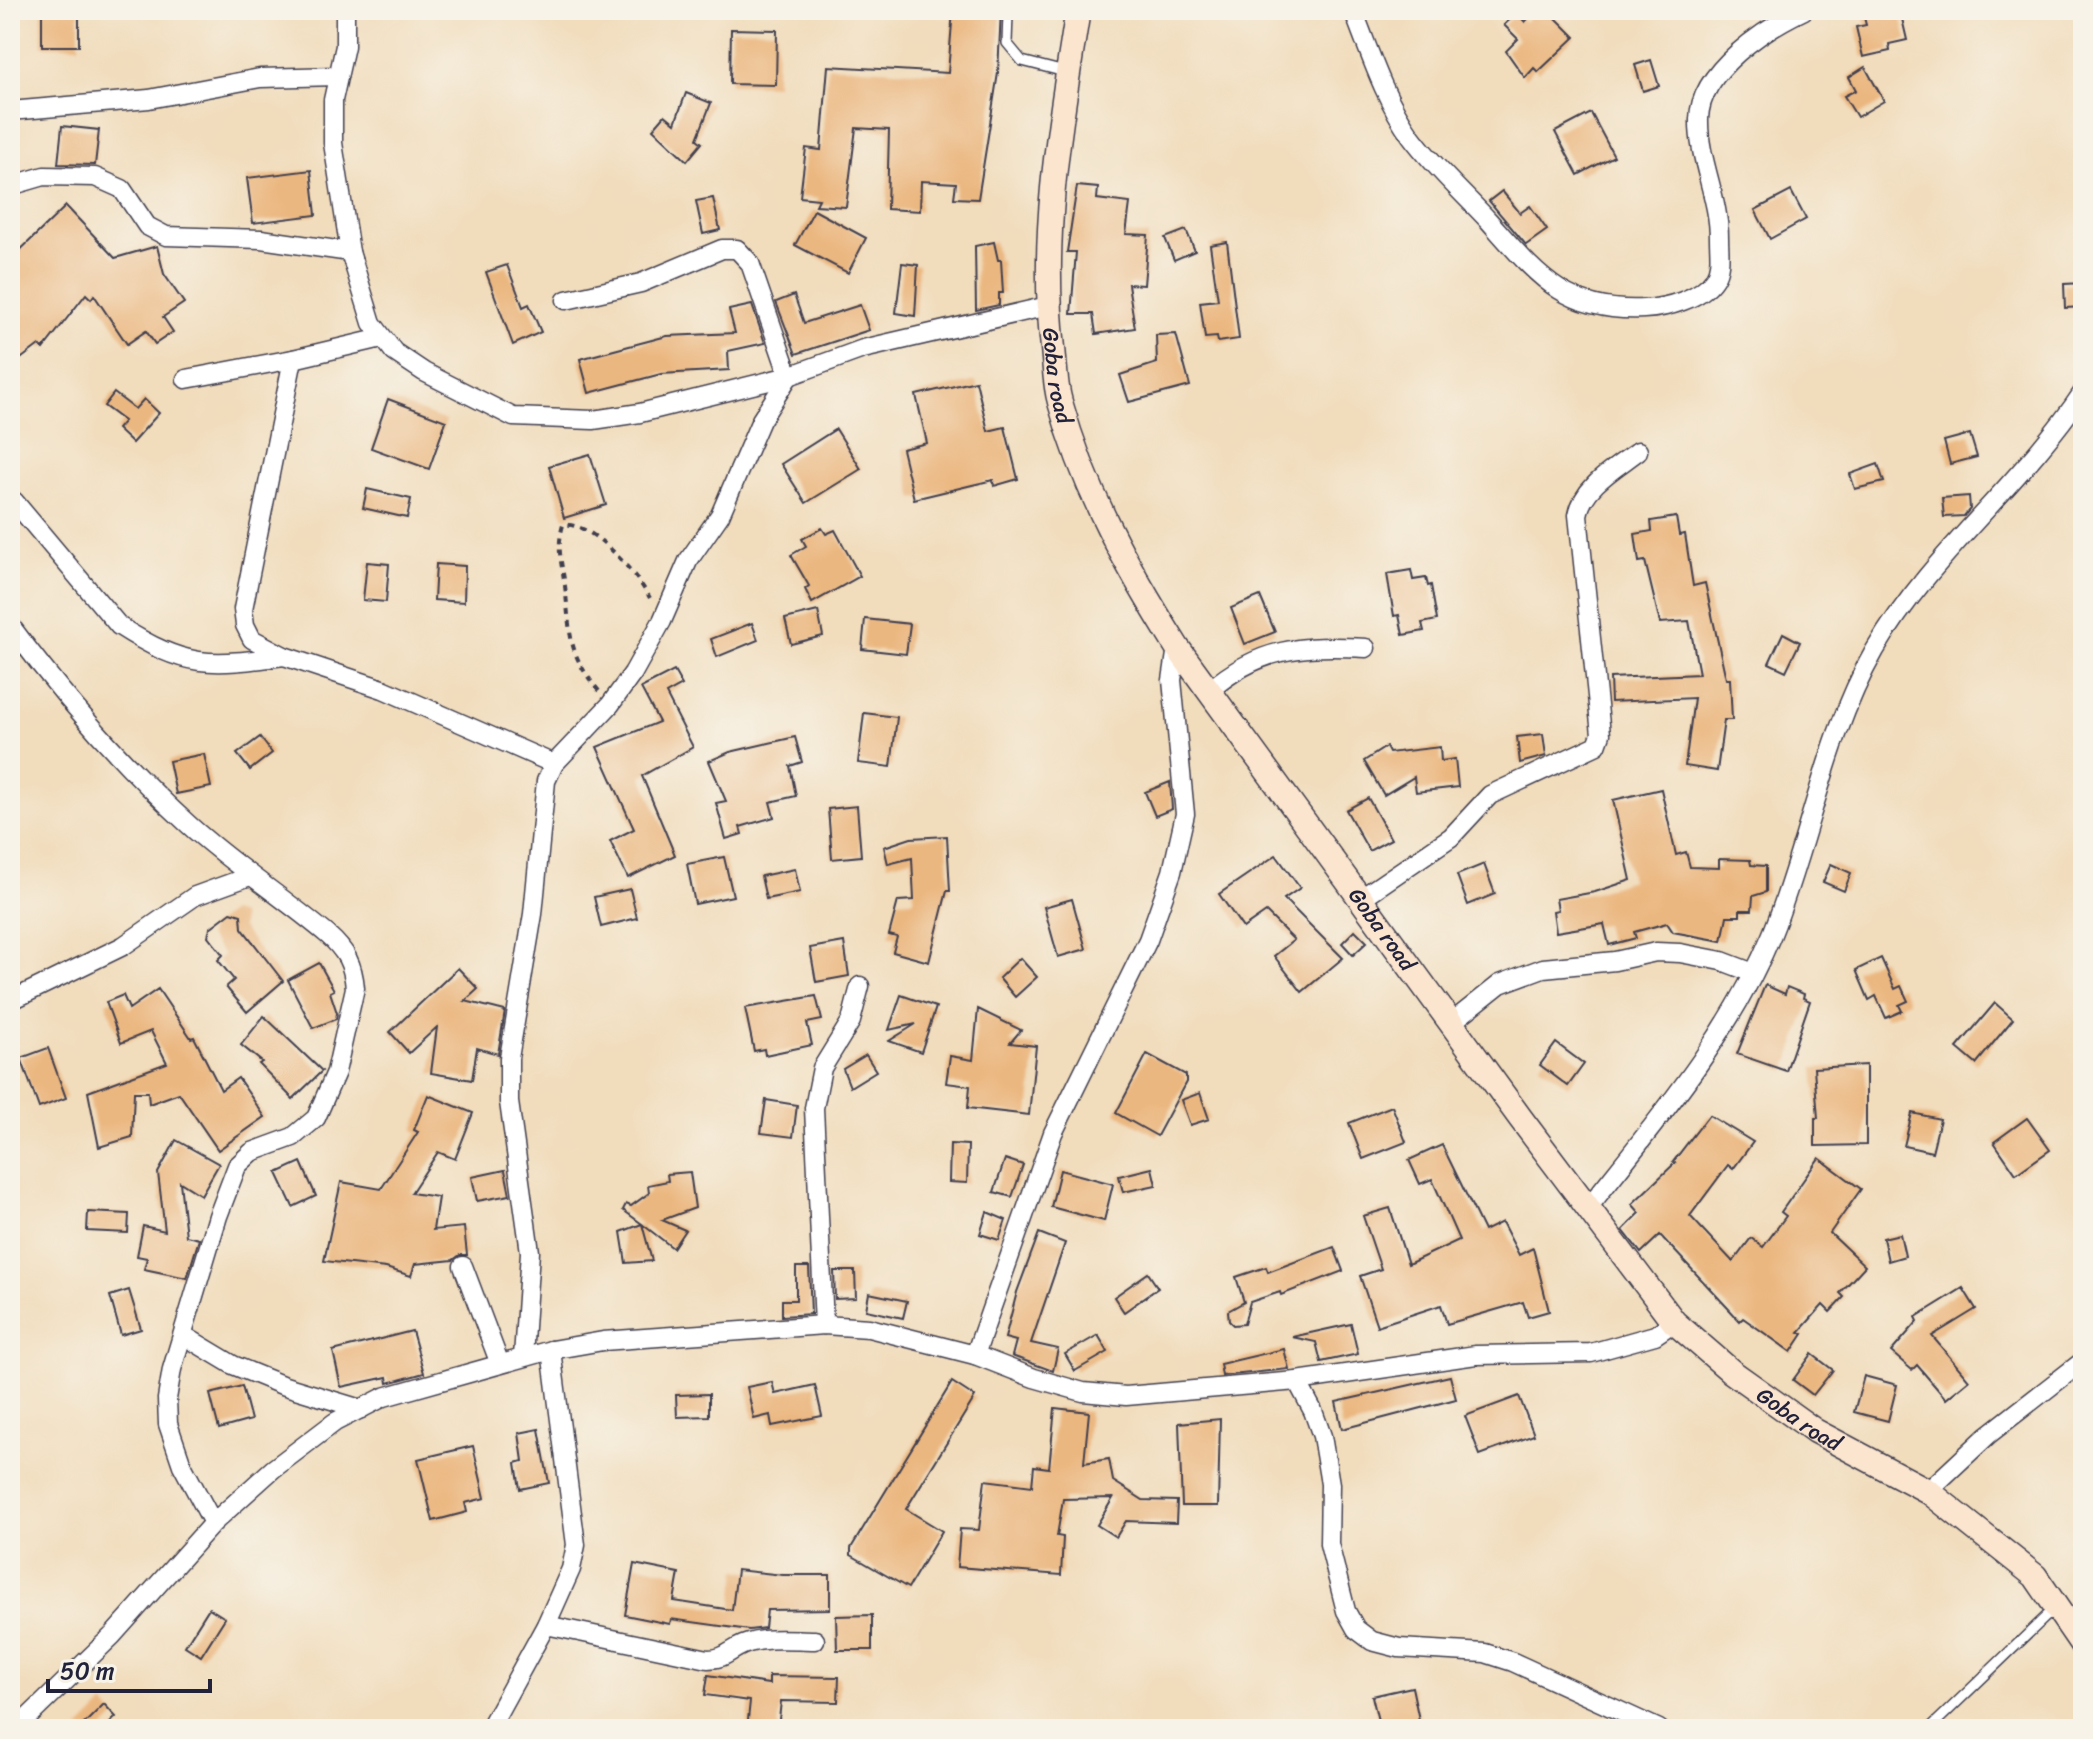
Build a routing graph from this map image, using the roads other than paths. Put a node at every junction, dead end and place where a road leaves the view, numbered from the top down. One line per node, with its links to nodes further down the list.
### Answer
1 (345, 10): 7 (street)
2 (1016, 10): 6 (lane)
3 (1078, 10): 6 (street, Goba road)
4 (1353, 10): 5 (street)
5 (1804, 10)
6 (1068, 73): 12 (street, Goba road)
7 (337, 76): 8 (street); 10 (street)
8 (10, 111)
9 (10, 186): 10 (street)
10 (350, 252): 13 (street)
11 (566, 300): 15 (street)
12 (1048, 306): 15 (street); 21 (street, Goba road)
13 (382, 338): 14 (street); 15 (street)
14 (293, 359): 16 (street); 23 (street)
15 (789, 376): 25 (street)
16 (186, 379)
17 (2083, 392): 28 (street)
18 (1638, 451): 27 (street)
19 (14, 501): 23 (street)
20 (10, 625): 26 (street)
21 (1177, 647): 24 (street, Goba road); 38 (street)
22 (1366, 648): 24 (street)
23 (284, 656): 25 (street)
24 (1209, 691): 27 (street, Goba road)
25 (554, 764): 39 (street)
26 (250, 876): 30 (street); 36 (street)
27 (1360, 899): 31 (street, Goba road)
28 (1751, 972): 31 (street); 32 (street)
29 (860, 986): 35 (street)
30 (10, 1001)
31 (1451, 1023): 32 (street, Goba road)
32 (1587, 1209): 34 (street, Goba road)
33 (463, 1266): 41 (street)
34 (1674, 1322): 42 (street); 44 (street, Goba road)
35 (824, 1325): 37 (street); 38 (street)
36 (183, 1335): 43 (street); 45 (street)
37 (551, 1350): 39 (street); 47 (street)
38 (975, 1355): 42 (street)
39 (523, 1357): 41 (street)
40 (2083, 1361): 44 (street)
41 (500, 1364): 43 (street)
42 (1297, 1381): 52 (street)
43 (361, 1409): 45 (street)
44 (1928, 1491): 46 (street, Goba road)
45 (213, 1523): 50 (street)
46 (2056, 1606): 49 (street, Goba road); 53 (lane)
47 (546, 1625): 48 (street); 51 (street)
48 (815, 1640)
49 (2083, 1646)
50 (16, 1729)
51 (489, 1729)
52 (1659, 1729)
53 (1929, 1729)

